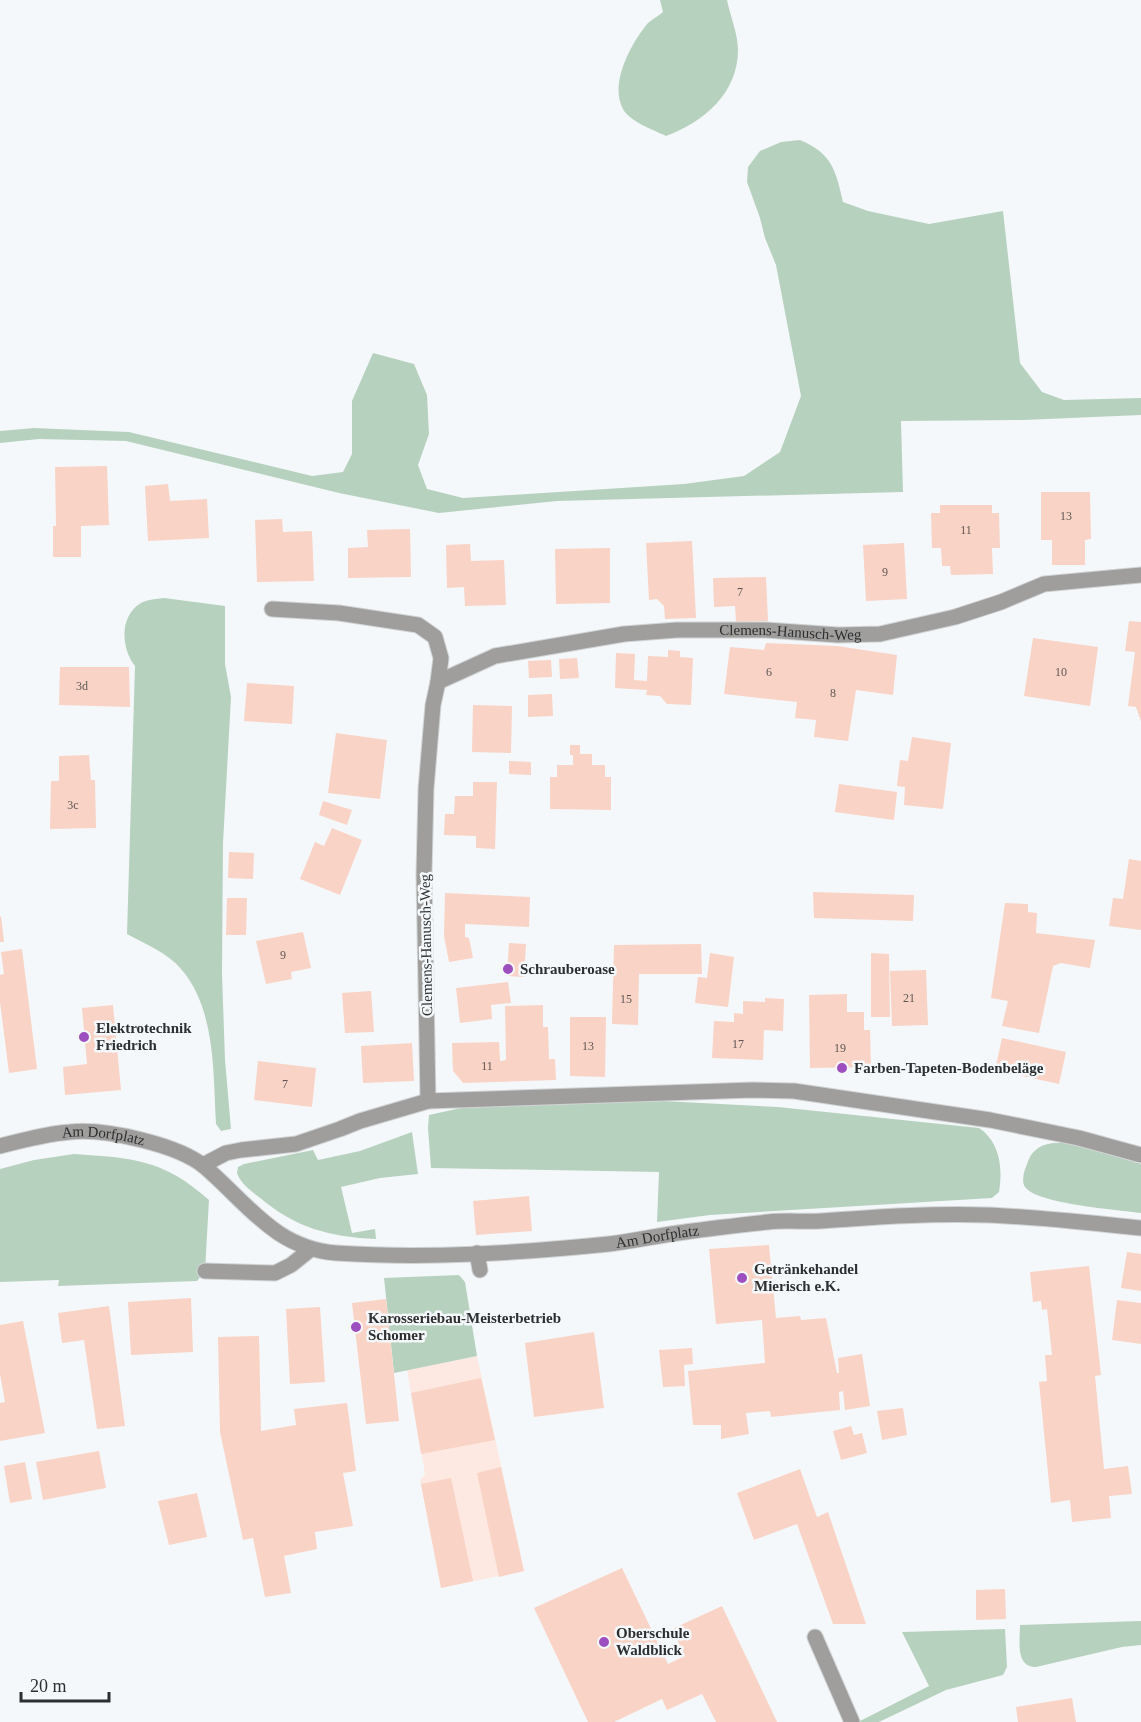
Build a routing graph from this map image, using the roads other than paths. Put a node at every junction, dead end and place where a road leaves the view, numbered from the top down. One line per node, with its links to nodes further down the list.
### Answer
1 (1141, 574): 3 (street, Clemens-Hanusch-Weg)
2 (272, 609): 3 (street, Clemens-Hanusch-Weg)
3 (438, 682): 4 (street, Clemens-Hanusch-Weg)
4 (428, 1101): 6 (street); 7 (street)
5 (0, 1146): 7 (street, Am Dorfplatz)
6 (1141, 1155)
7 (202, 1165): 9 (street, Am Dorfplatz)
8 (1141, 1228): 10 (street, Am Dorfplatz)
9 (311, 1249): 10 (street, Am Dorfplatz); 12 (street)
10 (477, 1253): 11 (street)
11 (480, 1270)
12 (205, 1271)
13 (815, 1637): 14 (street)
14 (852, 1722)

